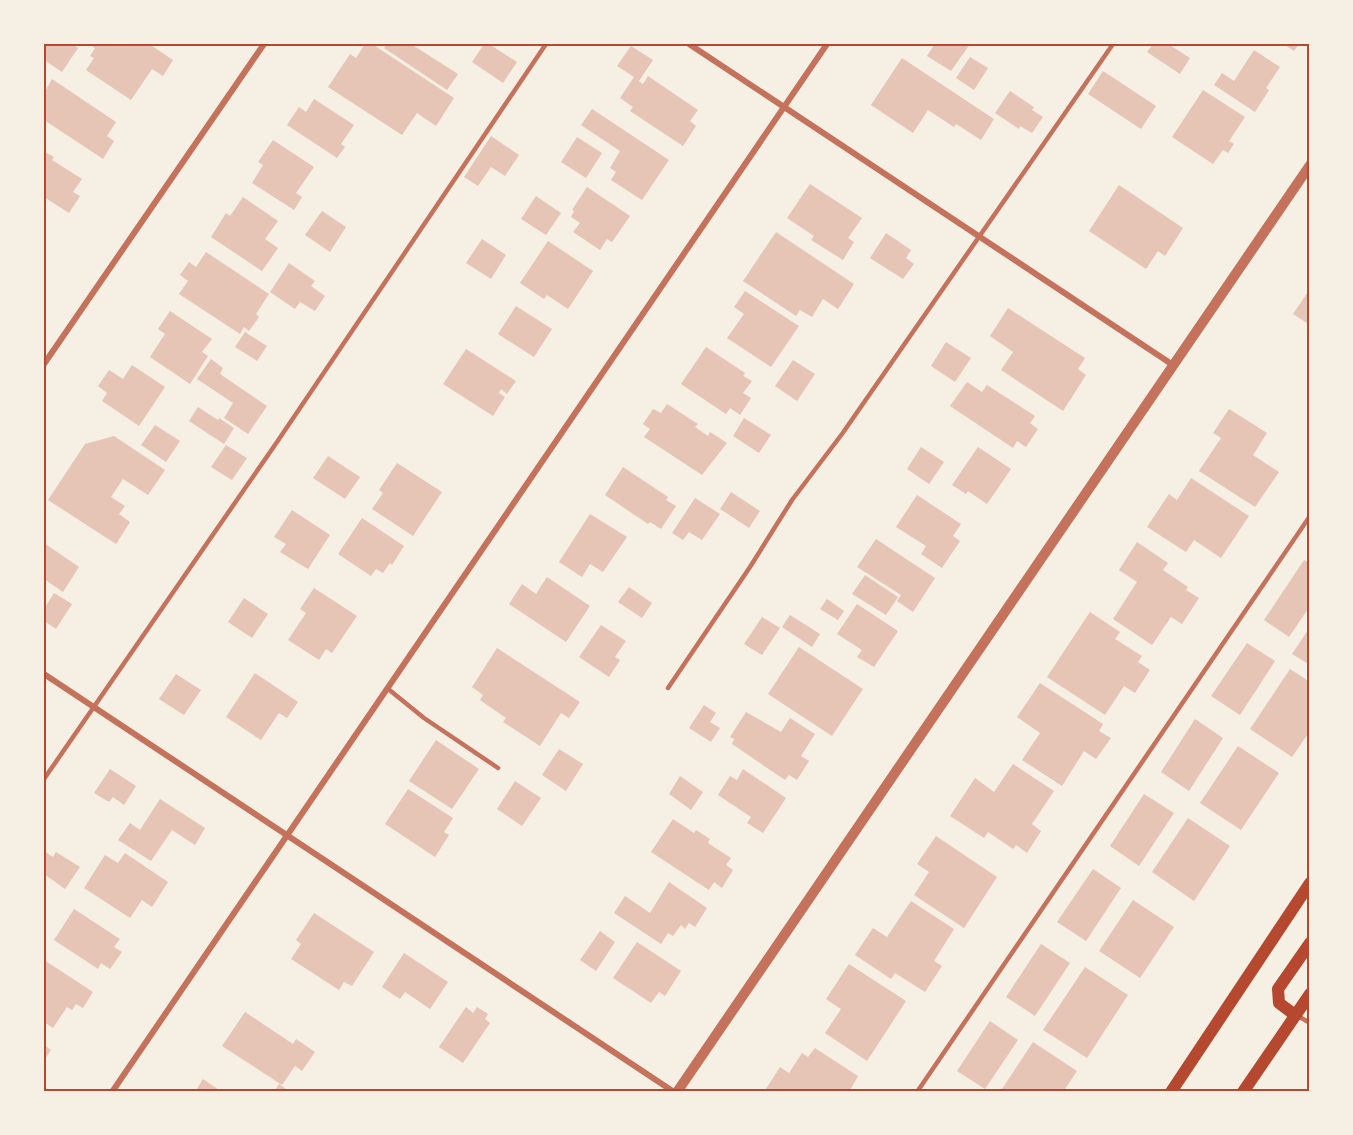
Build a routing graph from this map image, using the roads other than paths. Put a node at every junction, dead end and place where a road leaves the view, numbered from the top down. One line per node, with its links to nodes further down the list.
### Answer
1 (264, 44): 9 (street)
2 (546, 44): 15 (lane)
3 (689, 44): 6 (street)
4 (827, 44): 6 (street)
5 (1113, 44): 8 (lane)
6 (784, 107): 8 (street); 13 (street)
7 (1310, 165): 10 (street)
8 (980, 237): 10 (street); 14 (lane)
9 (44, 364)
10 (1173, 365): 25 (street)
11 (1310, 516): 26 (lane)
12 (44, 674): 15 (street)
13 (387, 688): 16 (lane); 18 (street)
14 (668, 688)
15 (93, 707): 17 (lane); 18 (street)
16 (498, 768)
17 (44, 780)
18 (287, 836): 24 (street); 25 (street)
19 (1310, 883): 27 (main road)
20 (1310, 943): 22 (main road)
21 (1310, 994): 22 (main road)
22 (1296, 1015): 23 (lane); 28 (main road)
23 (1310, 1023)
24 (112, 1092)
25 (676, 1092)
26 (917, 1092)
27 (1171, 1092)
28 (1243, 1092)

